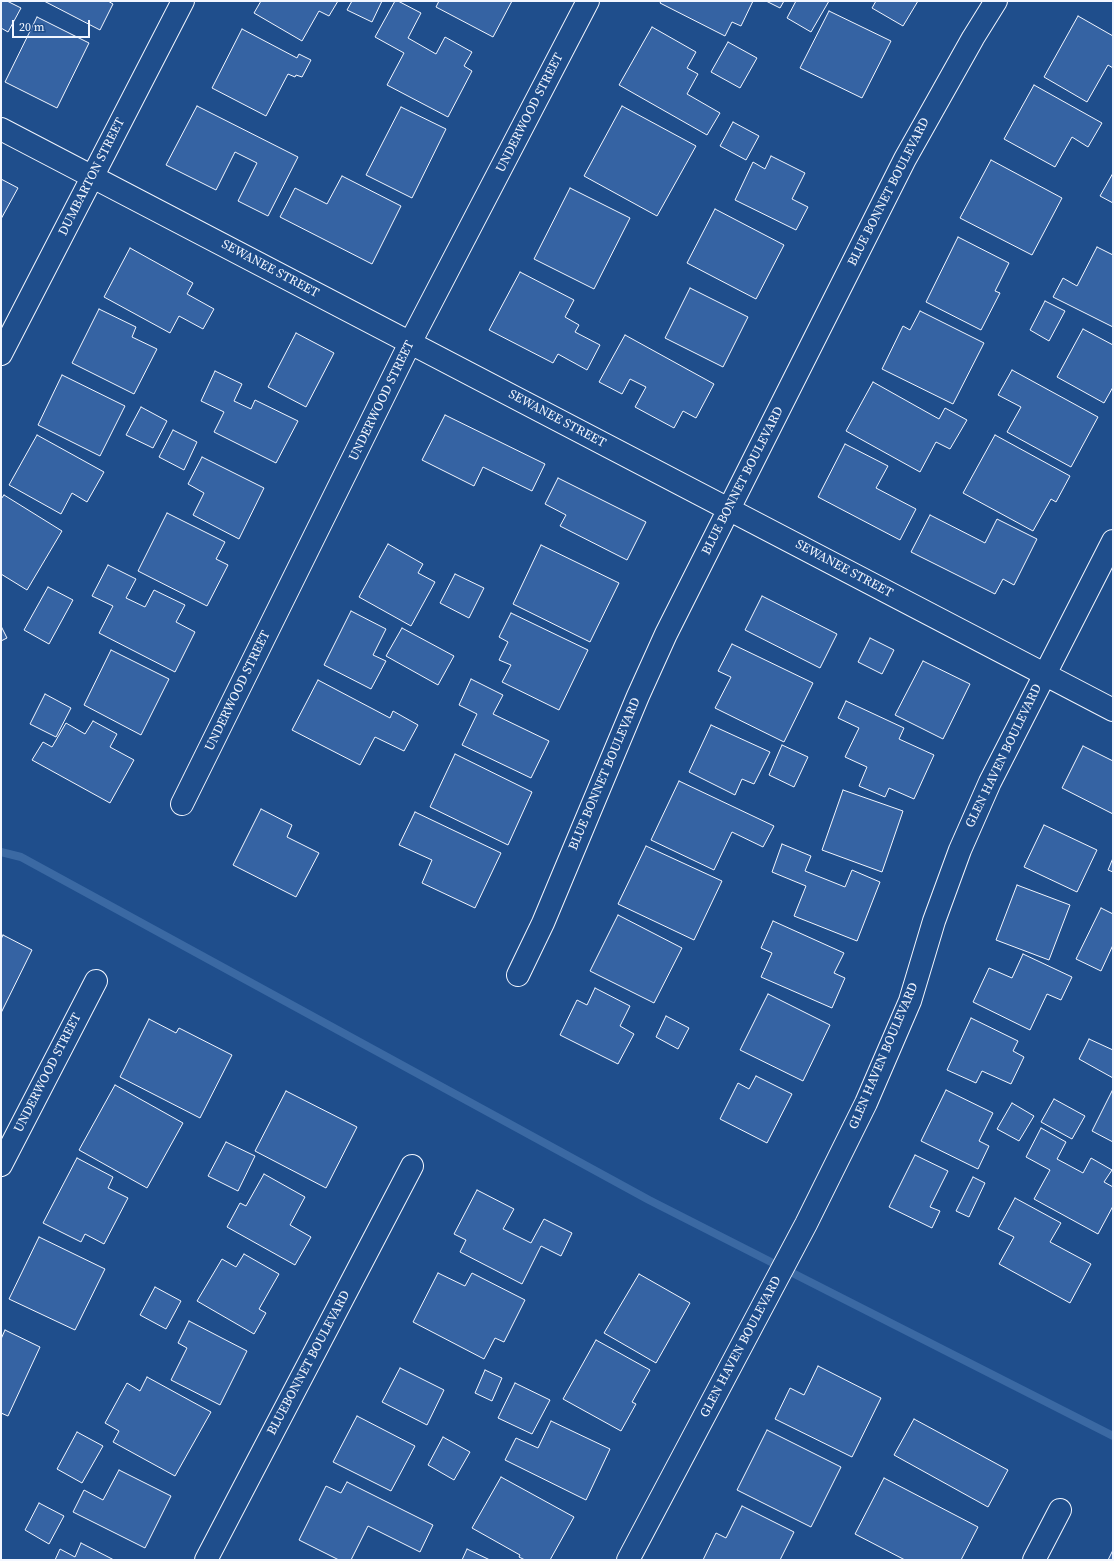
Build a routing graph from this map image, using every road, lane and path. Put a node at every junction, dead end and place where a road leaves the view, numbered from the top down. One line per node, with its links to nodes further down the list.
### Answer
1 (184, 1): 5 (street, DUMBARTON STREET)
2 (588, 1): 6 (street, UNDERWOOD STREET)
3 (996, 1): 8 (street, BLUE BONNET BOULEVARD)
4 (1, 129): 5 (street, SEWANEE STREET)
5 (92, 176): 6 (street, SEWANEE STREET); 7 (street, DUMBARTON STREET)
6 (410, 343): 8 (street, SEWANEE STREET); 12 (street, UNDERWOOD STREET)
7 (1, 354)
8 (729, 509): 10 (street, SEWANEE STREET); 13 (street, BLUE BONNET BOULEVARD)
9 (1113, 541): 10 (street, GLEN HAVEN BOULEVARD)
10 (1045, 674): 11 (street, SEWANEE STREET); 19 (street, GLEN HAVEN BOULEVARD)
11 (1113, 710)
12 (182, 804)
13 (518, 975)
14 (96, 981): 15 (street, UNDERWOOD STREET)
15 (1, 1165)
16 (412, 1166): 18 (street, BLUEBONNET BOULEVARD)
17 (1060, 1510): 20 (street)
18 (206, 1560)
19 (628, 1560)
20 (1034, 1560)

